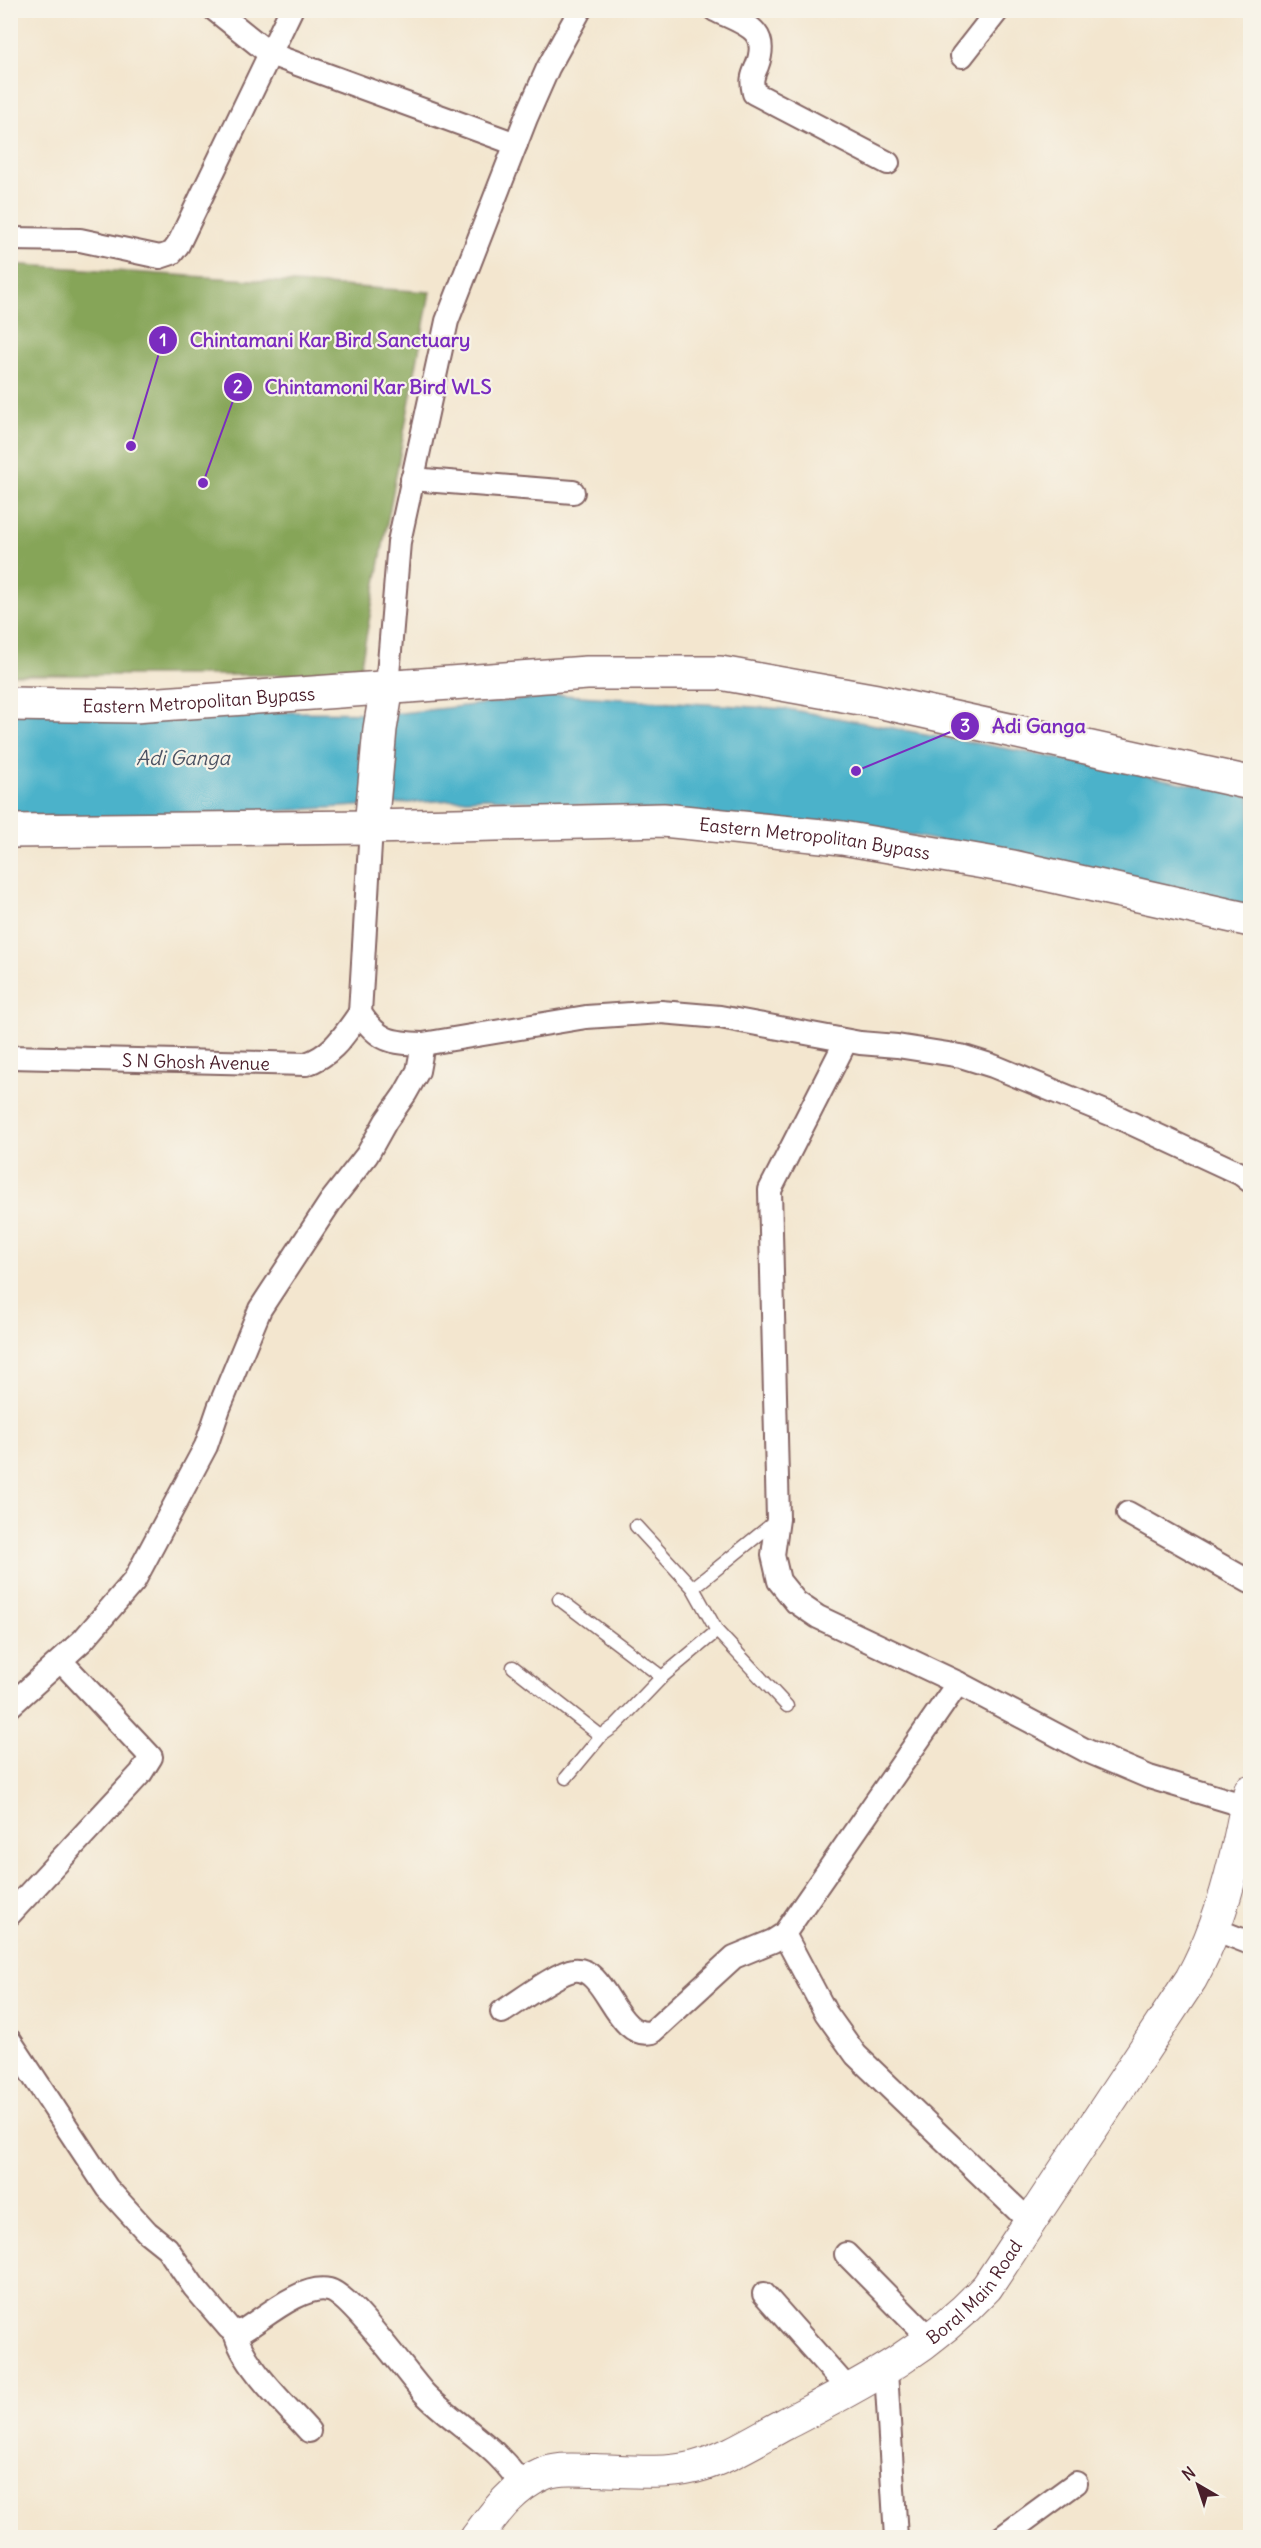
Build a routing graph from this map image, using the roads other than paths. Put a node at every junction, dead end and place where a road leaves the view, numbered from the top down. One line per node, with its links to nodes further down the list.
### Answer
1 (215, 10): 6 (street)
2 (291, 10): 6 (street)
3 (580, 10): 8 (street)
4 (715, 10): 9 (street)
5 (998, 10): 7 (street)
6 (270, 54): 8 (street); 10 (street)
7 (962, 57)
8 (516, 144): 11 (street)
9 (888, 163)
10 (10, 239)
11 (412, 479): 12 (street); 13 (street)
12 (573, 492)
13 (387, 687): 14 (main road, Eastern Metropolitan Bypass); 15 (main road, Eastern Metropolitan Bypass); 16 (main road)
14 (10, 705)
15 (1251, 783)
16 (371, 827): 17 (main road, Eastern Metropolitan Bypass); 18 (main road, Eastern Metropolitan Bypass); 19 (street)
17 (10, 831)
18 (1251, 920)
19 (360, 1013): 21 (street); 22 (street, S N Ghosh Avenue)
20 (846, 1041): 21 (street); 23 (street); 25 (street)
21 (423, 1044): 31 (street)
22 (10, 1058)
23 (1251, 1181)
24 (1128, 1513): 27 (street)
25 (778, 1519): 28 (lane); 34 (street)
26 (636, 1526): 28 (lane)
27 (1251, 1582)
28 (693, 1588): 30 (lane)
29 (559, 1599): 33 (lane)
30 (717, 1631): 33 (lane); 36 (lane)
31 (61, 1661): 35 (street); 40 (street)
32 (513, 1667): 37 (lane)
33 (663, 1677): 37 (lane)
34 (958, 1683): 39 (street); 42 (street)
35 (10, 1706)
36 (787, 1706)
37 (601, 1737): 38 (lane)
38 (566, 1778)
39 (1248, 1799): 41 (main road, Boral Main Road)
40 (10, 1914)
41 (1214, 1929): 43 (street); 46 (main road, Boral Main Road)
42 (784, 1934): 44 (street); 46 (street)
43 (1251, 1943)
44 (502, 2012)
45 (10, 2041): 49 (street)
46 (1030, 2222): 50 (main road, Boral Main Road)
47 (846, 2254): 50 (street)
48 (764, 2294): 52 (street)
49 (235, 2332): 53 (street); 55 (street)
50 (931, 2340): 51 (main road, Boral Main Road)
51 (886, 2371): 52 (main road, Boral Main Road); 57 (street)
52 (849, 2390): 55 (main road, Boral Main Road)
53 (309, 2431)
54 (1076, 2483): 58 (street)
55 (521, 2488): 56 (main road, Boral Main Road)
56 (476, 2538)
57 (896, 2538)
58 (1001, 2538)

